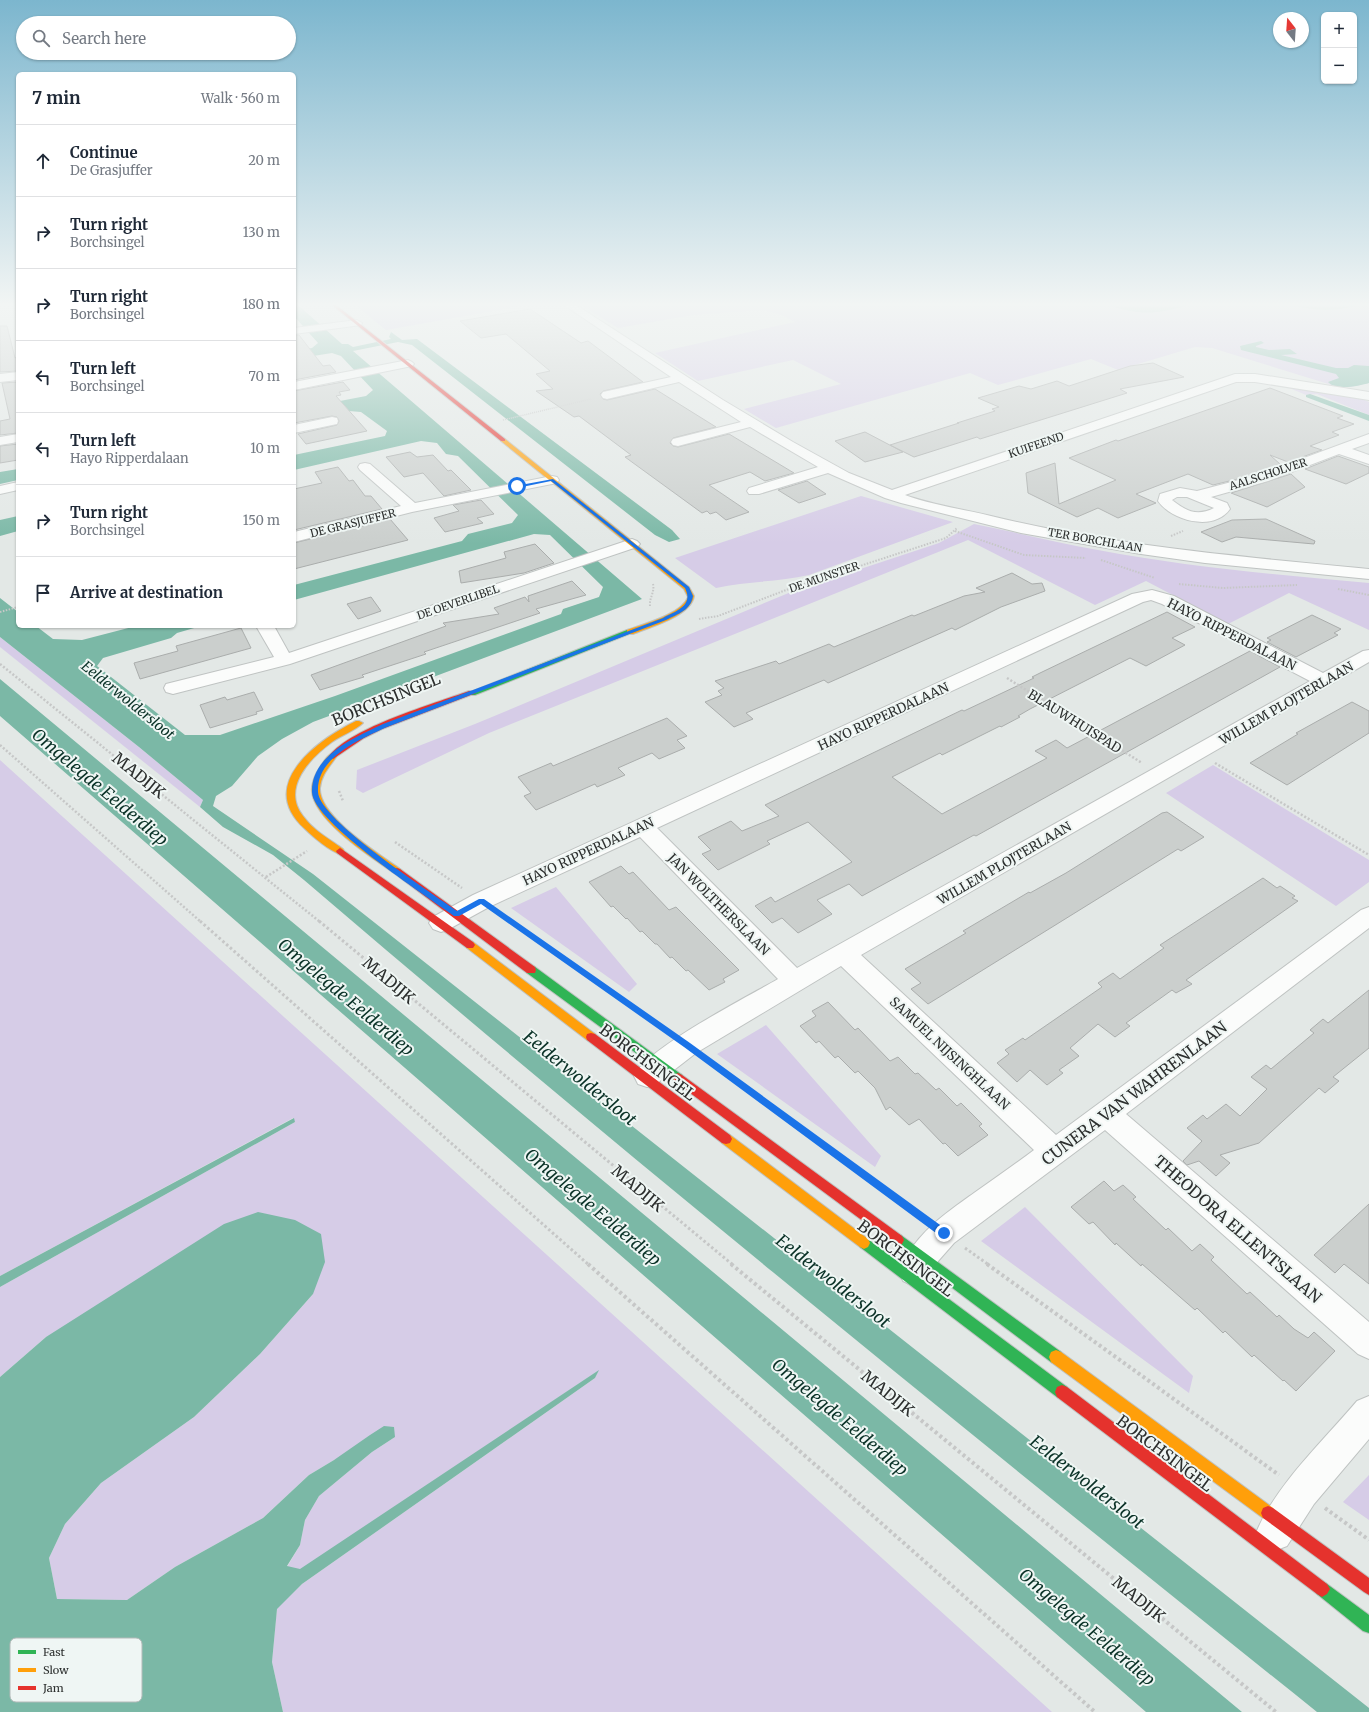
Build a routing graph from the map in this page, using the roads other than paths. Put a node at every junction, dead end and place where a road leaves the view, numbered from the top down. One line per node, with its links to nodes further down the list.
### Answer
1 (434, 385): 19 (main road, BORCHSINGEL)
2 (651, 385): 6 (street)
3 (692, 385): 9 (street, TER BORCHLAAN)
4 (1215, 385): 23 (street, KUIFEEND)
5 (1299, 385): 7 (street, KUIFEEND)
6 (608, 395)
7 (1369, 396)
8 (332, 421): 10 (street)
9 (752, 423): 14 (street); 18 (street, TER BORCHLAAN)
10 (296, 429)
11 (16, 438): 13 (street)
12 (1369, 438): 15 (street, AALSCHOLVER)
13 (0, 441)
14 (678, 442)
15 (1339, 449): 16 (street); 24 (street, AALSCHOLVER)
16 (1369, 460)
17 (365, 467): 25 (street, DE GRASJUFFER)
18 (829, 468): 22 (street); 23 (street, TER BORCHLAAN)
19 (552, 480): 25 (street, DE GRASJUFFER); 27 (main road, BORCHSINGEL)
20 (16, 486): 21 (street)
21 (0, 490)
22 (754, 491)
23 (890, 495): 28 (street, TER BORCHLAAN)
24 (1196, 496): 24 (street, AALSCHOLVER)
25 (412, 508): 26 (street, DE GRASJUFFER)
26 (296, 537)
27 (632, 544): 29 (main road, BORCHSINGEL); 33 (street, DE OEVERLIBEL)
28 (1369, 574)
29 (676, 580): 30 (main road); 39 (main road, BORCHSINGEL)
30 (678, 592)
31 (266, 628): 33 (street)
32 (1369, 655): 34 (street, WILLEM PLOJTERLAAN)
33 (284, 660): 35 (street, DE OEVERLIBEL)
34 (1324, 681): 37 (street, HAYO RIPPERDALAAN); 40 (street, WILLEM PLOJTERLAAN)
35 (173, 688)
36 (370, 718): 39 (main road, BORCHSINGEL)
37 (643, 827): 39 (street, HAYO RIPPERDALAAN); 41 (street, JAN WOLTHERSLAAN)
38 (1369, 916): 43 (street, CUNERA VAN WAHRENLAAN)
39 (449, 918): 42 (main road, BORCHSINGEL); 42 (main road, BORCHSINGEL)
40 (844, 954): 41 (street, WILLEM PLOJTERLAAN); 44 (street, SAMUEL NIJSINGHLAAN)
41 (795, 981): 42 (street, WILLEM PLOJTERLAAN)
42 (653, 1071): 45 (main road, BORCHSINGEL); 45 (main road, BORCHSINGEL)
43 (1106, 1114): 44 (street, CUNERA VAN WAHRENLAAN); 46 (street, THEODORA ELLENTSLAAN)
44 (1055, 1152): 45 (street, CUNERA VAN WAHRENLAAN)
45 (915, 1268): 48 (main road, BORCHSINGEL); 48 (main road, BORCHSINGEL)
46 (1369, 1343)
47 (1369, 1413): 48 (street)
48 (1273, 1534): 49 (main road, BORCHSINGEL); 50 (main road, BORCHSINGEL)
49 (1369, 1587)
50 (1369, 1625)

